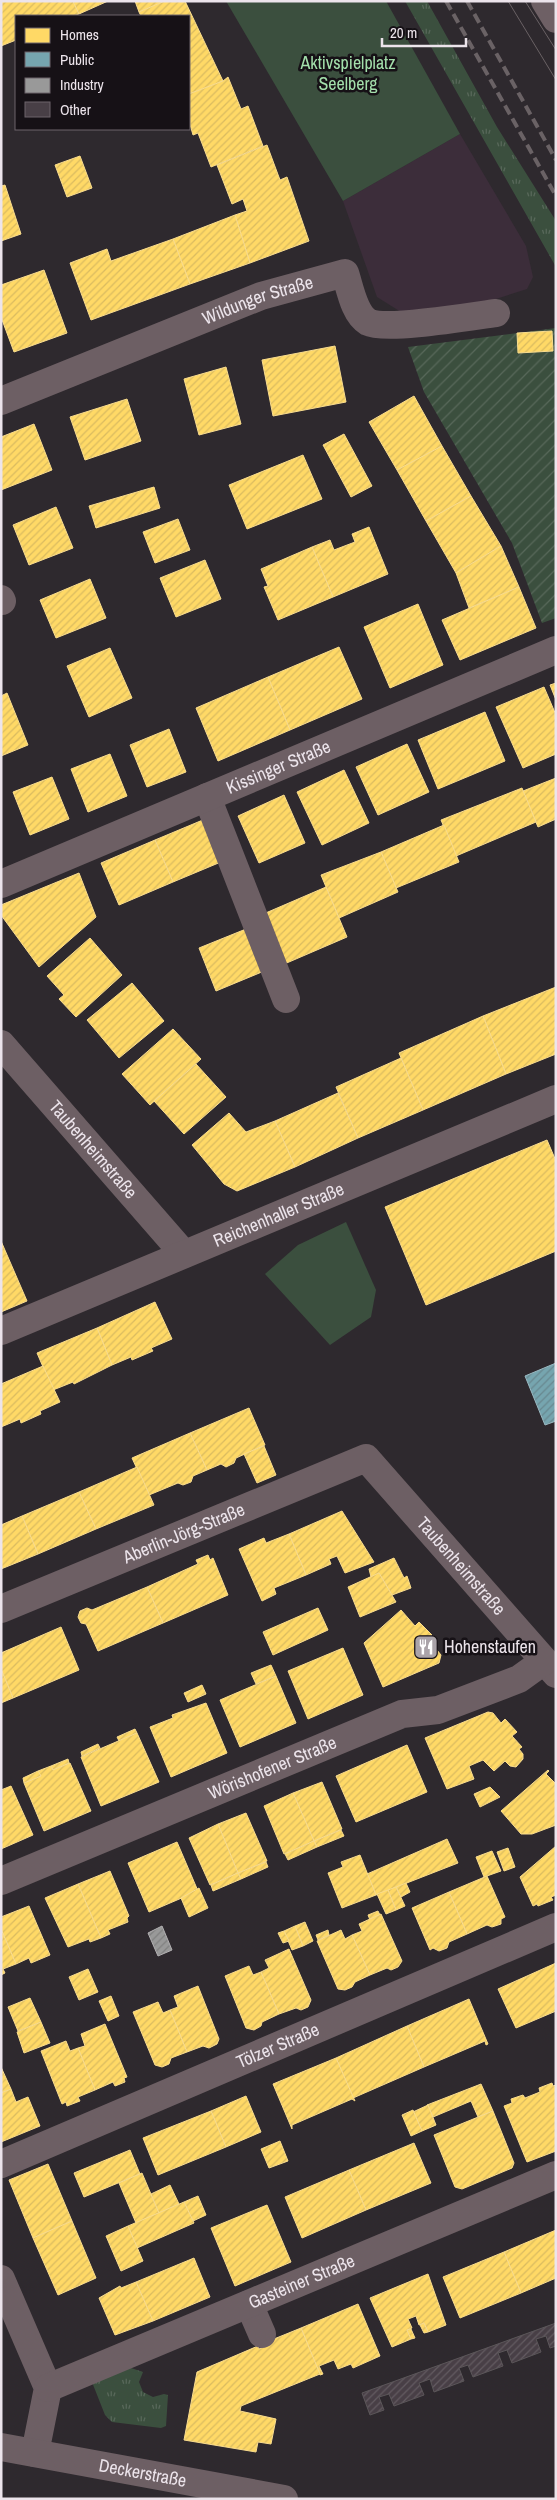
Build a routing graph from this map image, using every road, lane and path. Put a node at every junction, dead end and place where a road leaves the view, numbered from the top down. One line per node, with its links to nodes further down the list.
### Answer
1 (545, 1): 2 (main road)
2 (556, 19)
3 (496, 313): 4 (street, Wildunger Straße)
4 (1, 401)
5 (556, 650): 6 (street, Kissinger Straße)
6 (207, 797): 7 (street, Kissinger Straße); 8 (street)
7 (1, 884)
8 (286, 999)
9 (1, 1044): 11 (street, Taubenheimstraße)
10 (556, 1099): 11 (street, Reichenhaller Straße)
11 (184, 1254): 12 (street, Reichenhaller Straße)
12 (1, 1331)
13 (366, 1458): 14 (street, Aberlin-Jörg-Straße); 15 (street, Taubenheimstraße)
14 (1, 1609)
15 (550, 1667): 16 (street, Wörishofener Straße)
16 (1, 1881)
17 (556, 1928): 18 (street, Tölzer Straße)
18 (1, 2164)
19 (556, 2175): 21 (street, Gasteiner Straße)
20 (1, 2279): 23 (street)
21 (249, 2304): 22 (street); 23 (street, Gasteiner Straße)
22 (262, 2334)
23 (48, 2388): 25 (street)
24 (1, 2447): 25 (street, Deckerstraße)
25 (35, 2453): 26 (street, Deckerstraße)
26 (284, 2499)

